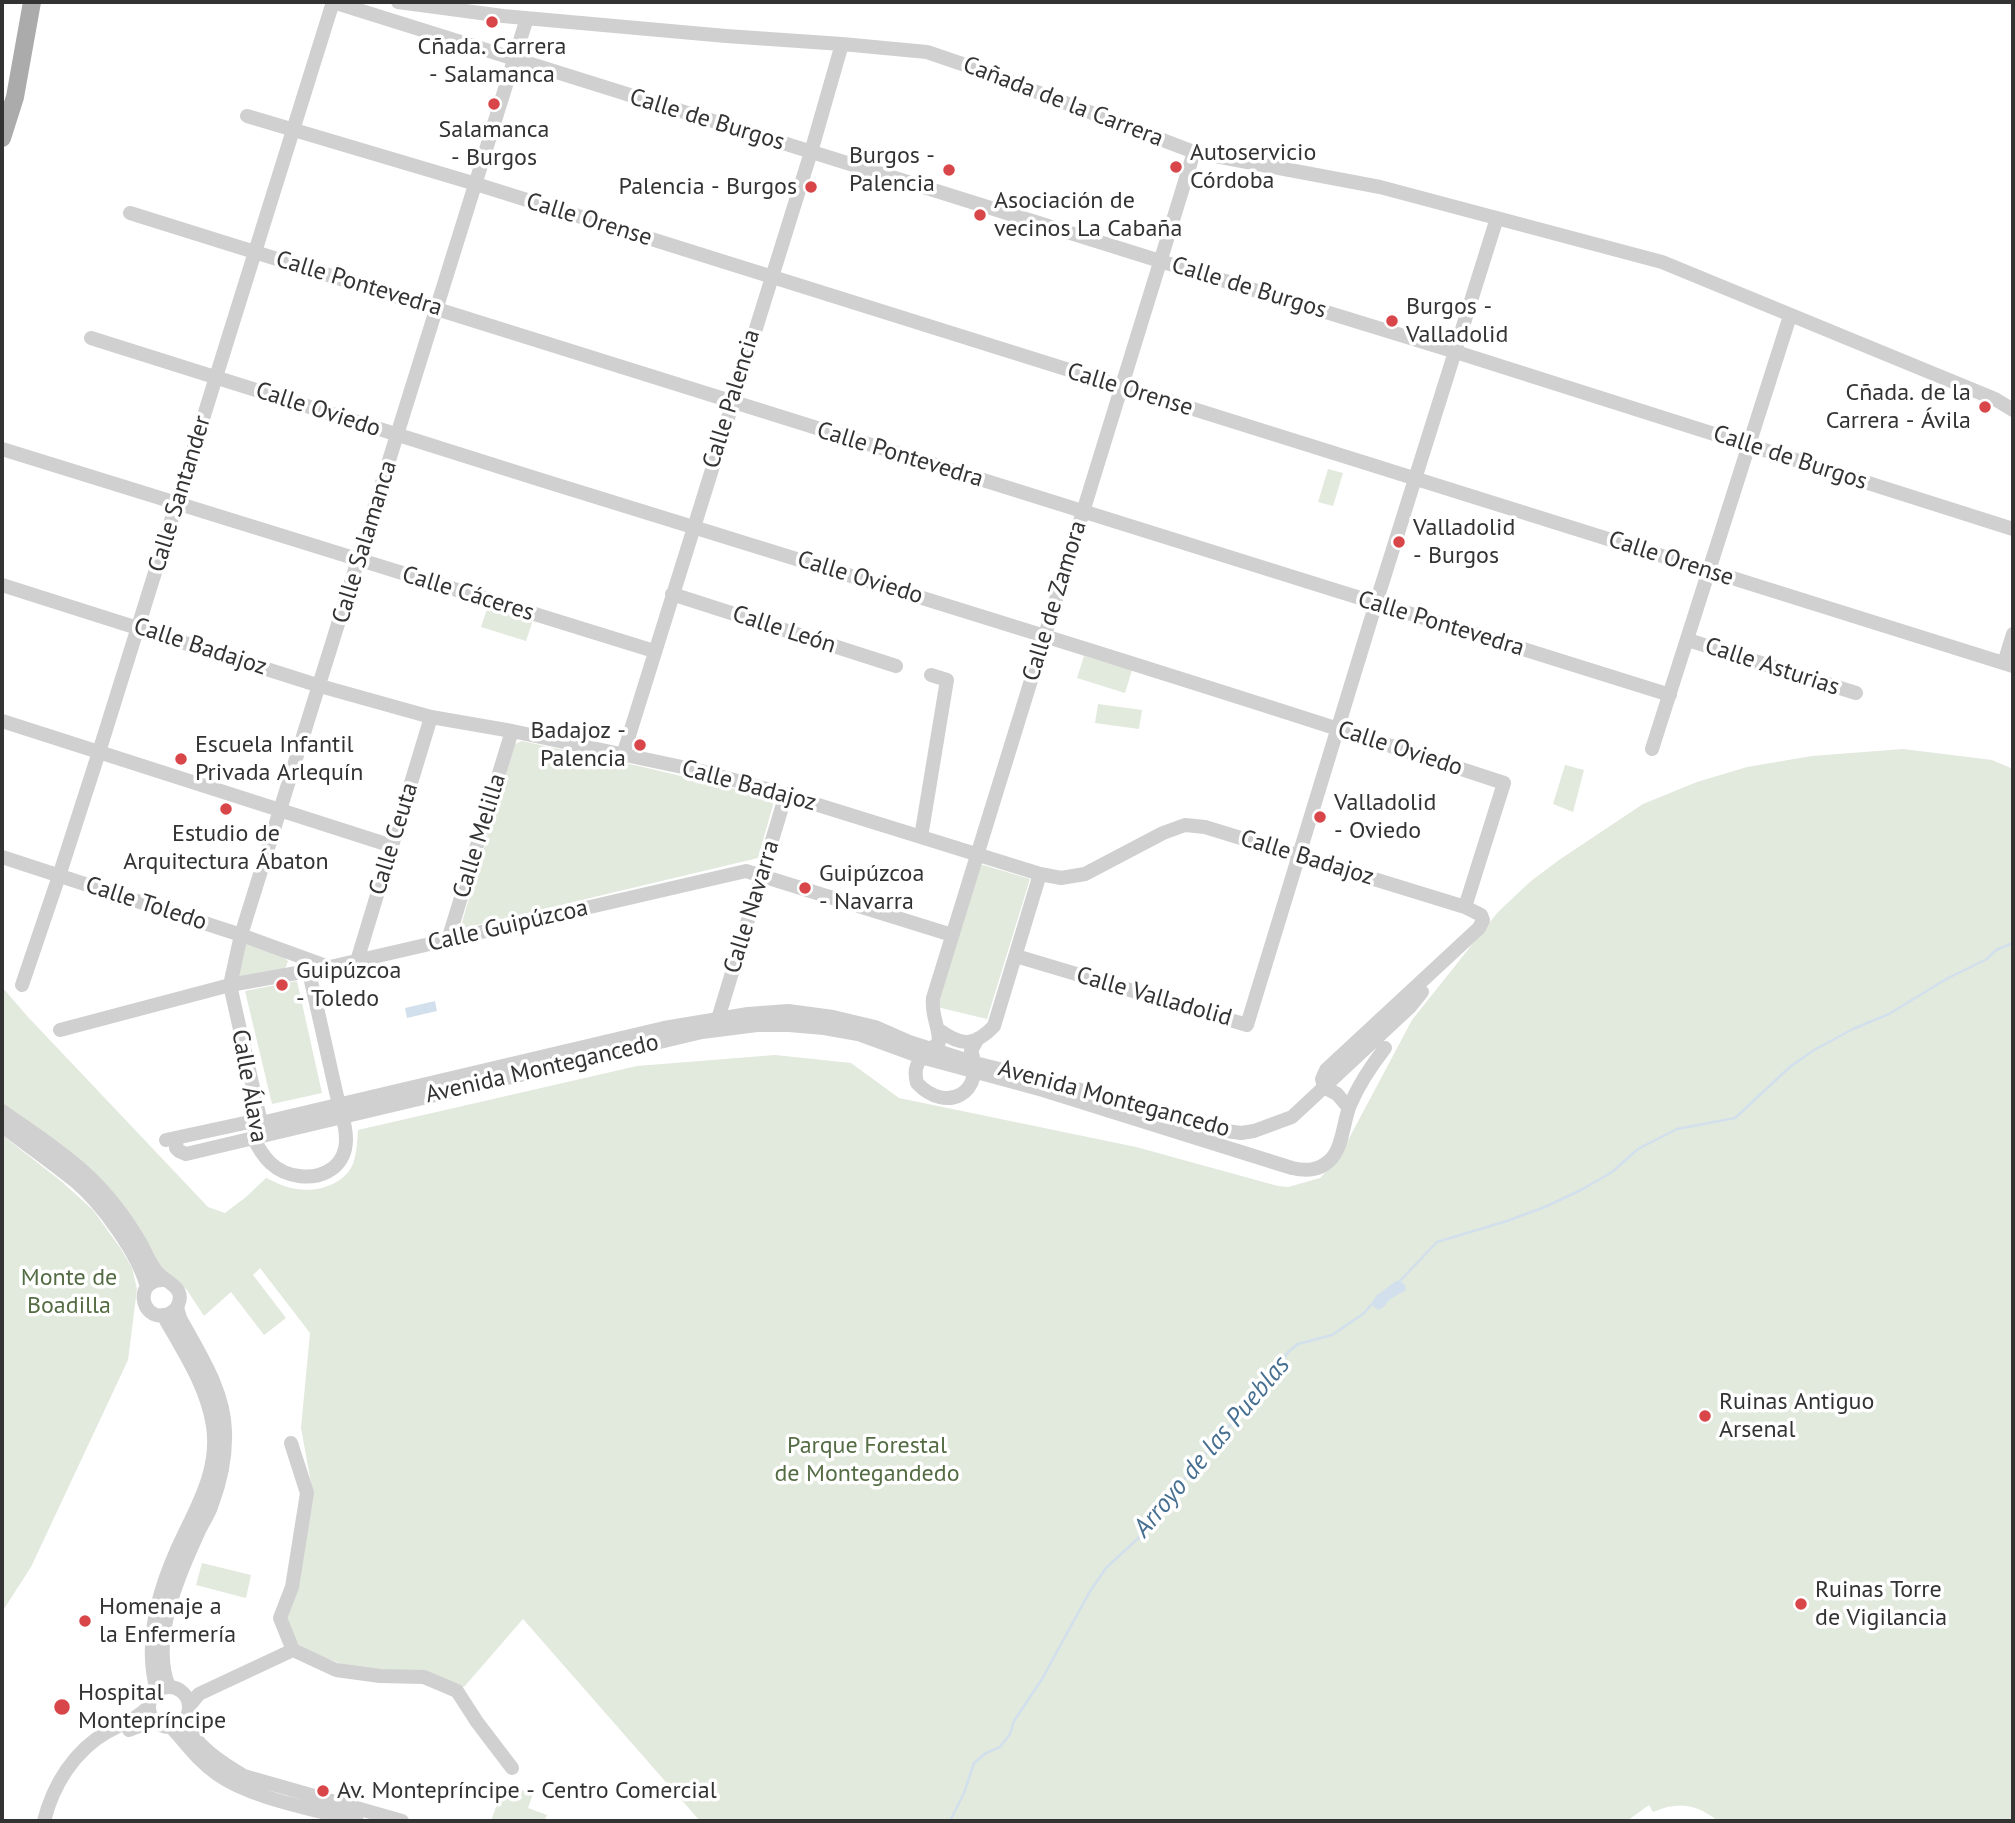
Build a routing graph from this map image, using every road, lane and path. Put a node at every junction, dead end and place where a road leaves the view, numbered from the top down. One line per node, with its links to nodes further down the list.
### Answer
1 (32, 2): 10 (main road)
2 (333, 2): 4 (street, Calle de Burgos); 9 (street, Calle Santander)
3 (398, 2): 5 (street, Cañada de la Carrera)
4 (361, 7): 7 (street, Calle de Burgos)
5 (527, 18): 6 (street, Cañada de la Carrera); 7 (street, Calle Salamanca)
6 (842, 44): 11 (street, Calle Palencia); 12 (street, Cañada de la Carrera)
7 (515, 60): 11 (street, Calle de Burgos); 13 (street, Calle Salamanca)
8 (247, 116): 9 (street, Calle Orense)
9 (294, 129): 13 (street, Calle Orense); 16 (street, Calle Santander)
10 (2, 138)
11 (811, 152): 17 (street, Calle de Burgos); 18 (street, Calle Palencia)
12 (1194, 152): 15 (street, Cañada de la Carrera); 17 (street, Calle de Zamora)
13 (475, 184): 18 (street, Calle Orense); 19 (street, Calle Salamanca)
14 (130, 213): 16 (street, Calle Pontevedra)
15 (1497, 218): 20 (street, Cañada de la Carrera); 22 (street, Calle Valladolid)
16 (256, 253): 19 (street, Calle Pontevedra); 23 (street, Calle Santander)
17 (1160, 261): 22 (street, Calle de Burgos); 24 (street, Calle de Zamora)
18 (770, 276): 24 (street, Calle Orense); 25 (street, Calle Palencia)
19 (437, 307): 25 (street, Calle Pontevedra); 27 (street, Calle Salamanca)
20 (1790, 316): 26 (street, Cañada de la Carrera); 28 (street)
21 (91, 338): 23 (street, Calle Oviedo)
22 (1456, 352): 28 (street, Calle de Burgos); 30 (street, Calle Valladolid)
23 (216, 377): 27 (street, Calle Oviedo); 31 (street, Calle Santander)
24 (1121, 387): 30 (street, Calle Orense); 32 (street, Calle de Zamora)
25 (731, 402): 32 (street, Calle Pontevedra); 33 (street, Calle Palencia)
26 (2013, 410)
27 (397, 435): 33 (street, Calle Oviedo); 35 (street, Calle Salamanca)
28 (1750, 445): 34 (street, Calle de Burgos); 36 (street)
29 (2, 449): 31 (street, Calle Cáceres)
30 (1416, 478): 36 (street, Calle Orense); 39 (street, Calle Valladolid)
31 (178, 502): 35 (street, Calle Cáceres); 40 (street, Calle Santander)
32 (1082, 512): 39 (street, Calle Pontevedra); 42 (street, Calle de Zamora)
33 (693, 527): 38 (street, Calle Palencia); 42 (street, Calle Oviedo)
34 (2013, 529)
35 (359, 561): 44 (street, Calle Cáceres); 48 (street, Calle Salamanca)
36 (1710, 571): 43 (street); 45 (street, Calle Orense)
37 (2, 585): 40 (street, Calle Badajoz)
38 (673, 594): 44 (street, Calle Palencia); 46 (street, Calle León)
39 (1376, 603): 50 (street, Calle Pontevedra); 53 (street, Calle Valladolid)
40 (139, 627): 48 (street, Calle Badajoz); 56 (street, Calle Santander)
41 (2013, 634): 45 (street)
42 (1045, 635): 53 (street, Calle Oviedo); 62 (street, Calle de Zamora)
43 (1688, 640): 49 (street, Calle Asturias); 50 (street)
44 (654, 651): 57 (street, Calle Palencia)
45 (2009, 665)
46 (896, 666)
47 (931, 675): 60 (street)
48 (320, 686): 51 (street, Calle Badajoz); 59 (street, Calle Salamanca)
49 (1856, 693)
50 (1670, 695): 55 (street)
51 (431, 717): 54 (street, Calle Badajoz); 61 (street, Calle Ceuta)
52 (2, 721): 56 (street)
53 (1338, 729): 63 (street, Calle Valladolid); 68 (street, Calle Oviedo)
54 (512, 731): 57 (street, Calle Badajoz); 72 (street, Calle Melilla)
55 (1653, 749)
56 (99, 752): 59 (street); 66 (street, Calle Santander)
57 (623, 755): 58 (street, Calle Badajoz)
58 (786, 794): 60 (street, Calle Badajoz); 67 (street, Calle Navarra)
59 (281, 810): 61 (street); 70 (street, Calle Salamanca)
60 (921, 837): 62 (street, Calle Badajoz)
61 (392, 846): 75 (street, Calle Ceuta)
62 (977, 854): 65 (street, Calle Badajoz); 71 (street, Calle de Zamora)
63 (1299, 856): 65 (street, Calle Badajoz); 68 (street, Calle Badajoz); 74 (street, Calle Valladolid)
64 (2, 858): 66 (street, Calle Toledo)
65 (1040, 874): 74 (street)
66 (60, 876): 70 (street, Calle Toledo); 79 (street, Calle Santander)
67 (762, 876): 71 (street, Calle Guipúzcoa); 72 (street, Calle Guipúzcoa); 81 (street, Calle Navarra)
68 (1465, 908): 69 (street, Calle Badajoz)
69 (1483, 918): 88 (street, Avenida Montegancedo)
70 (241, 935): 73 (street, Calle Toledo); 80 (street, Calle Salamanca)
71 (952, 935): 83 (street, Calle de Zamora)
72 (448, 940): 75 (street, Calle Guipúzcoa)
73 (290, 953): 76 (street, Calle Toledo); 78 (street)
74 (1016, 956): 84 (street)
75 (357, 961): 76 (street, Calle Guipúzcoa)
76 (330, 967): 77 (street, Calle Guipúzcoa)
77 (309, 972): 78 (street, Calle Guipúzcoa); 90 (street, Calle Álava)
78 (289, 975): 80 (street, Calle Guipúzcoa)
79 (22, 985)
80 (230, 985): 82 (street, Calle Guipúzcoa); 92 (street, Calle Álava)
81 (718, 1019): 86 (street, Avenida Montegancedo); 90 (street, Avenida Montegancedo)
82 (60, 1030)
83 (939, 1030): 84 (street); 86 (street, Calle de Zamora)
84 (976, 1040): 87 (street)
85 (1385, 1048): 89 (street, Avenida Montegancedo)
86 (926, 1053): 87 (street, Avenida Montegancedo); 87 (street, Avenida Montegancedo); 90 (street, Avenida Montegancedo)
87 (975, 1068): 94 (street, Avenida Montegancedo); 96 (street, Avenida Montegancedo)
88 (1324, 1087): 89 (street); 94 (street, Avenida Montegancedo)
89 (1349, 1108): 96 (street, Avenida Montegancedo)
90 (340, 1110): 92 (street, Avenida Montegancedo); 95 (street, Avenida Montegancedo); 95 (street, Calle Álava)
91 (2, 1111): 97 (street)
92 (261, 1123): 95 (street, Calle Álava); 95 (street, Avenida Montegancedo)
93 (2, 1126): 98 (street)
94 (1254, 1131): 96 (street, Avenida Montegancedo)
95 (253, 1137)
96 (1245, 1153)
97 (165, 1280): 98 (street); 99 (street)
98 (147, 1287): 100 (street)
99 (177, 1307): 100 (street); 103 (street)
100 (163, 1315): 103 (street)
101 (290, 1443): 102 (street)
102 (293, 1650): 104 (street); 107 (street)
103 (163, 1689): 104 (street); 105 (street)
104 (190, 1703): 106 (street); 111 (street)
105 (149, 1706): 106 (street); 108 (street)
106 (164, 1725): 109 (street); 110 (street)
107 (512, 1768)
108 (44, 1821)
109 (52, 1821)
110 (357, 1821)
111 (402, 1821)

